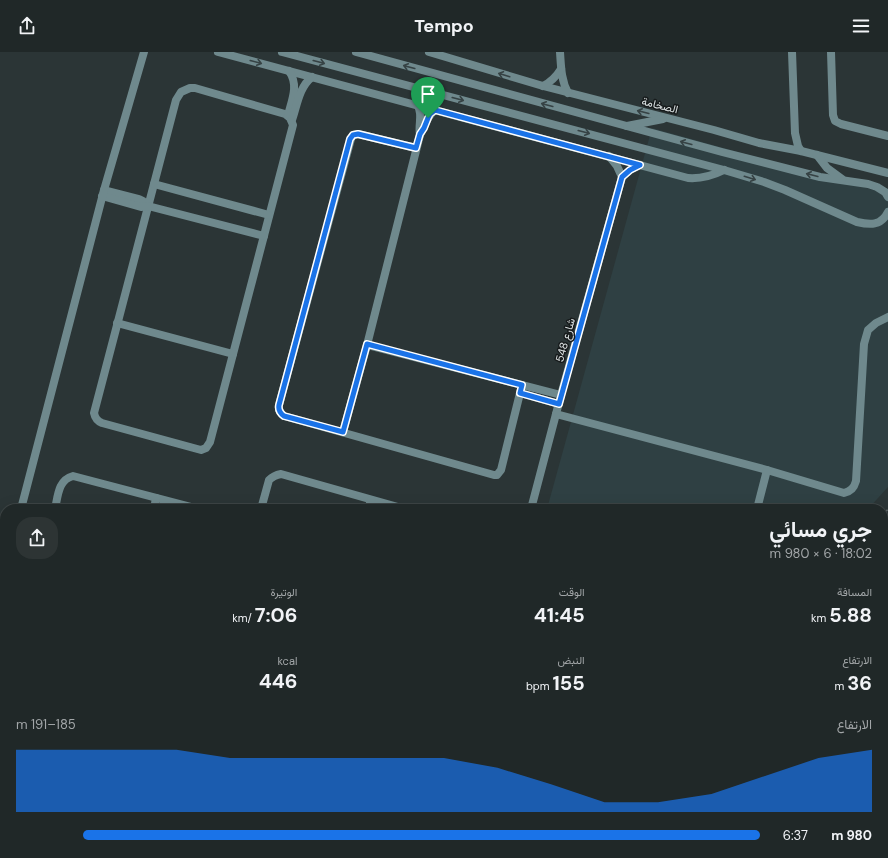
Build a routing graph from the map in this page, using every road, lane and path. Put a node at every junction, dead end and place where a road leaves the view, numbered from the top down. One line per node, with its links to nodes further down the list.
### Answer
1 (218, 52): 11 (street, one-way to 11)
2 (282, 52): 29 (street, one-way to 29)
3 (356, 52): 9 (street)
4 (429, 52): 13 (street, الصخامة, one-way to 4)
5 (560, 52): 10 (street)
6 (792, 52): 20 (street)
7 (831, 52): 22 (street)
8 (143, 53): 34 (street)
9 (372, 54): 19 (street, one-way to 9)
10 (561, 69): 13 (street); 14 (street)
11 (289, 71): 12 (street); 17 (street)
12 (312, 77): 15 (street); 17 (street)
13 (543, 86): 14 (street, الصخامة)
14 (568, 93): 18 (street, الصخامة, one-way to 14)
15 (418, 106): 16 (street); 21 (street)
16 (435, 110): 21 (street); 27 (street)
17 (290, 118): 33 (street); 38 (street)
18 (666, 118): 19 (street); 23 (street, الصخامة)
19 (624, 126): 32 (street, one-way to 19)
20 (795, 133): 23 (street); 25 (street)
21 (420, 134): 24 (street)
22 (888, 136)
23 (782, 147): 25 (street, الصخامة)
24 (416, 148): 42 (street); 48 (street)
25 (801, 151): 26 (street, الصخامة)
26 (817, 155): 30 (street, الصخامة); 32 (street)
27 (609, 156): 28 (street); 31 (street)
28 (640, 165): 29 (street); 31 (street)
29 (724, 170): 37 (street, one-way to 37)
30 (888, 173)
31 (622, 177): 45 (street, شارع 548)
32 (844, 181): 35 (street)
33 (154, 184): 36 (street); 38 (street)
34 (103, 193): 36 (street); 52 (street)
35 (888, 197)
36 (148, 206): 39 (street); 41 (street)
37 (888, 212)
38 (269, 215): 39 (street)
39 (264, 236): 43 (street)
40 (888, 317): 49 (street)
41 (117, 323): 43 (street); 43 (street)
42 (367, 344): 44 (street); 48 (street)
43 (233, 354)
44 (521, 389): 45 (street); 46 (street); 48 (street)
45 (561, 395): 46 (street, شارع 548)
46 (559, 404): 47 (street, شارع 548)
47 (556, 414): 49 (street); 59 (street, شارع 548)
48 (343, 432)
49 (767, 470): 60 (street)
50 (156, 498): 53 (street); 54 (street); 55 (street)
51 (371, 500): 56 (street); 57 (street); 58 (street)
52 (22, 504)
53 (56, 504)
54 (155, 504)
55 (179, 504)
56 (262, 504)
57 (370, 504)
58 (386, 504)
59 (532, 504)
60 (758, 504)

